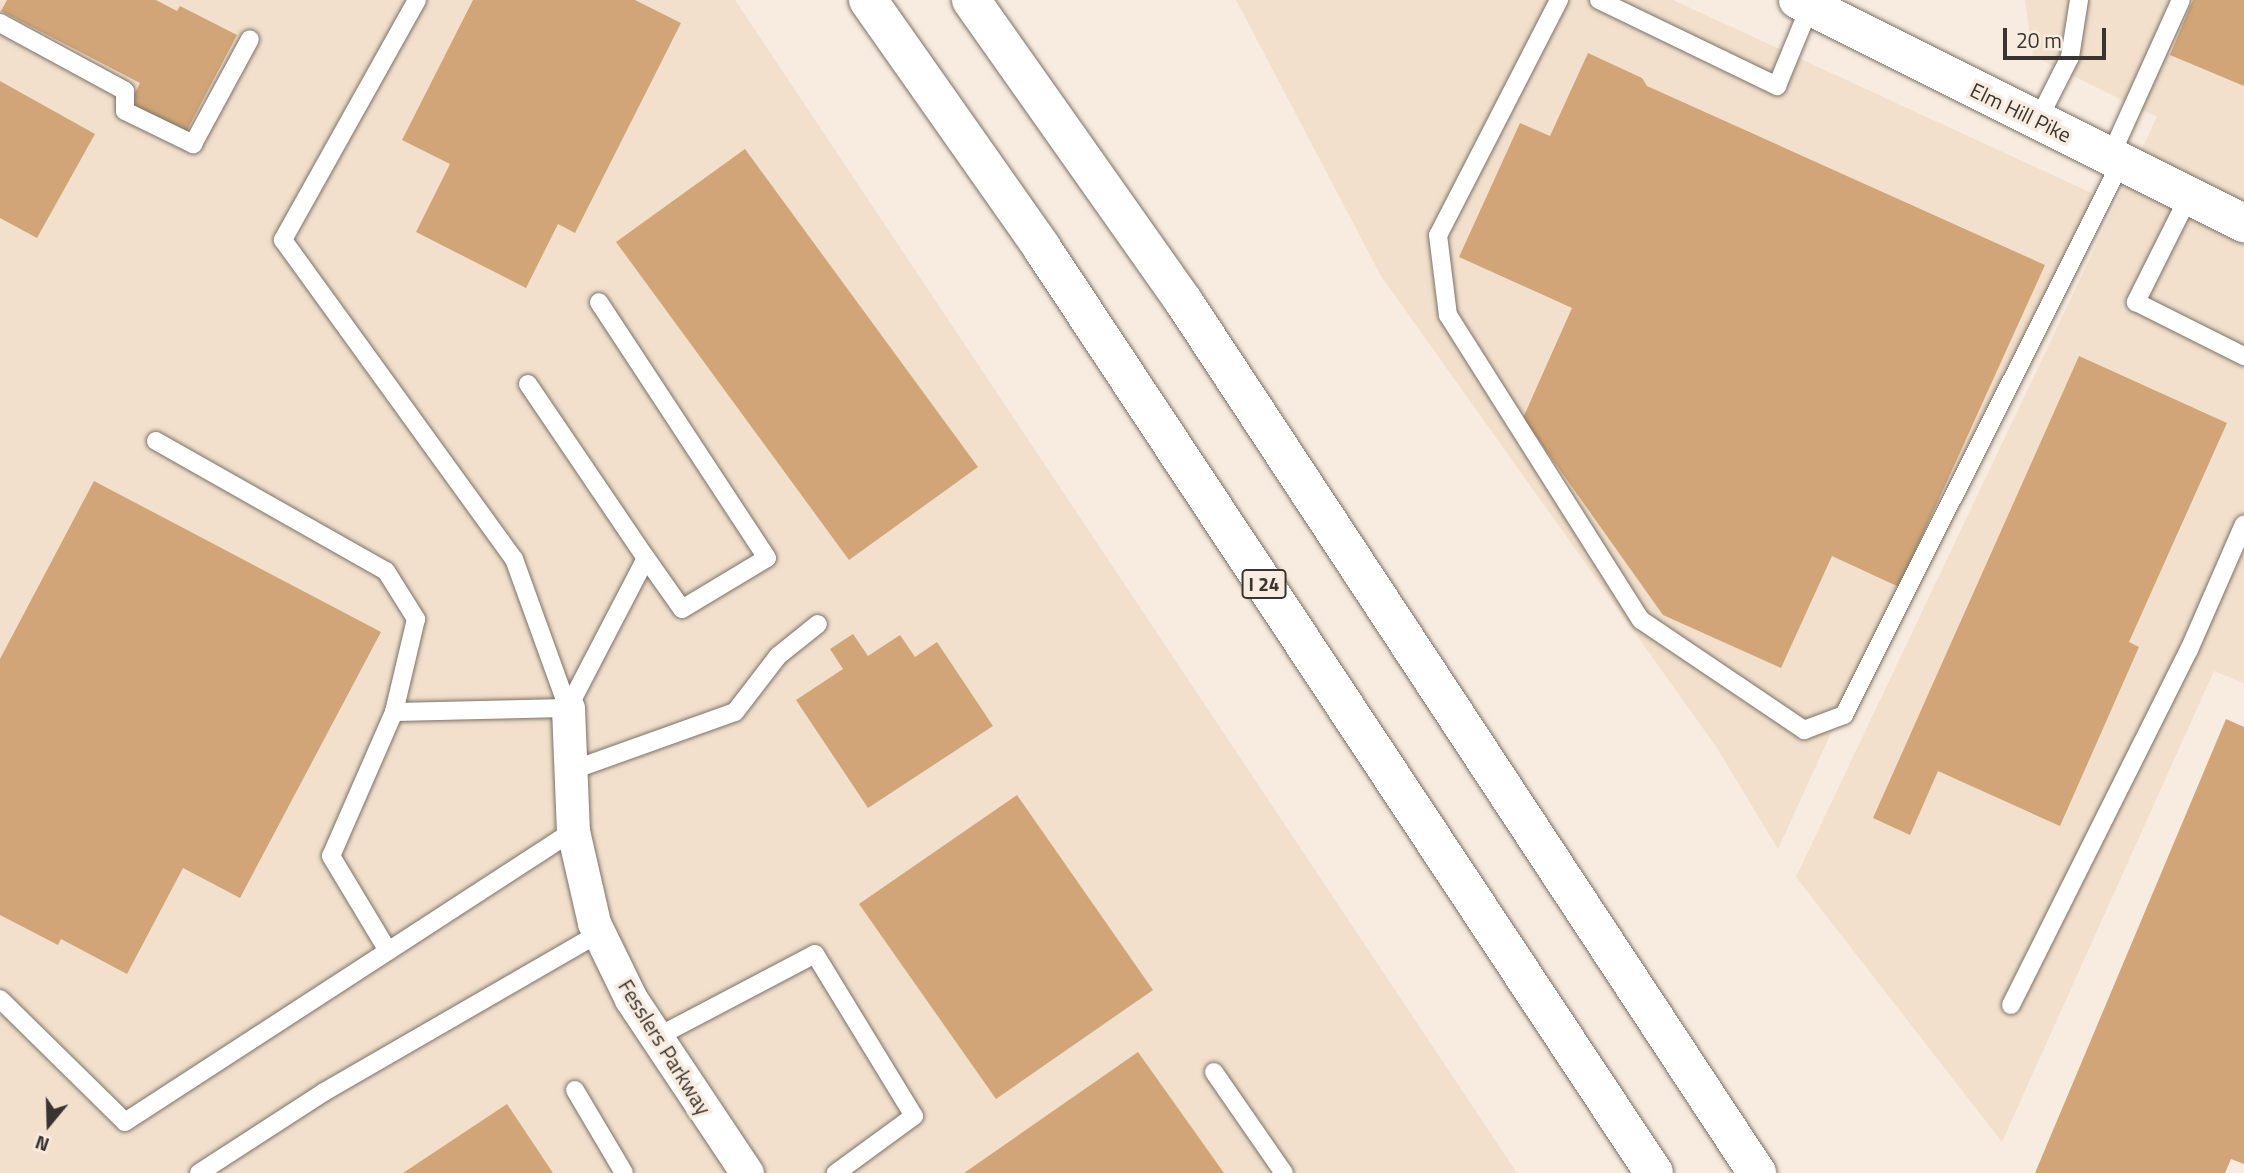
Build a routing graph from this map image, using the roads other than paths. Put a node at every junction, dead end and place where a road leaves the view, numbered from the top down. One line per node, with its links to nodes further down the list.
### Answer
1 (417, 0): 22 (lane)
2 (868, 0): 38 (main road, I 24)
3 (971, 0): 39 (main road)
4 (1559, 0): 12 (lane)
5 (1599, 0): 8 (lane)
6 (2080, 0): 11 (lane)
7 (2181, 0): 12 (lane)
8 (1804, 3): 11 (main road, Elm Hill Pike)
9 (0, 23): 10 (lane)
10 (250, 39)
11 (2038, 120): 12 (main road, Elm Hill Pike)
12 (2115, 159): 13 (main road, Elm Hill Pike)
13 (2189, 196): 14 (main road, Elm Hill Pike); 16 (lane)
14 (2244, 223)
15 (599, 302): 20 (lane)
16 (2244, 356)
17 (528, 384): 20 (lane)
18 (156, 441): 23 (lane)
19 (2244, 524): 29 (lane)
20 (646, 558): 22 (lane)
21 (818, 624): 24 (lane)
22 (568, 708): 23 (lane); 24 (street, Fesslers Parkway)
23 (394, 712): 27 (lane)
24 (570, 771): 25 (street, Fesslers Parkway)
25 (573, 831): 26 (street, Fesslers Parkway); 27 (lane)
26 (599, 933): 30 (street, Fesslers Parkway); 33 (lane)
27 (388, 951): 28 (lane)
28 (0, 999)
29 (2011, 1005)
30 (657, 1037): 35 (street, Fesslers Parkway); 36 (lane)
31 (1214, 1072): 37 (lane)
32 (575, 1090): 34 (lane)
33 (199, 1173)
34 (624, 1173)
35 (747, 1173)
36 (836, 1173)
37 (1283, 1173)
38 (1654, 1173)
39 (1757, 1173)

